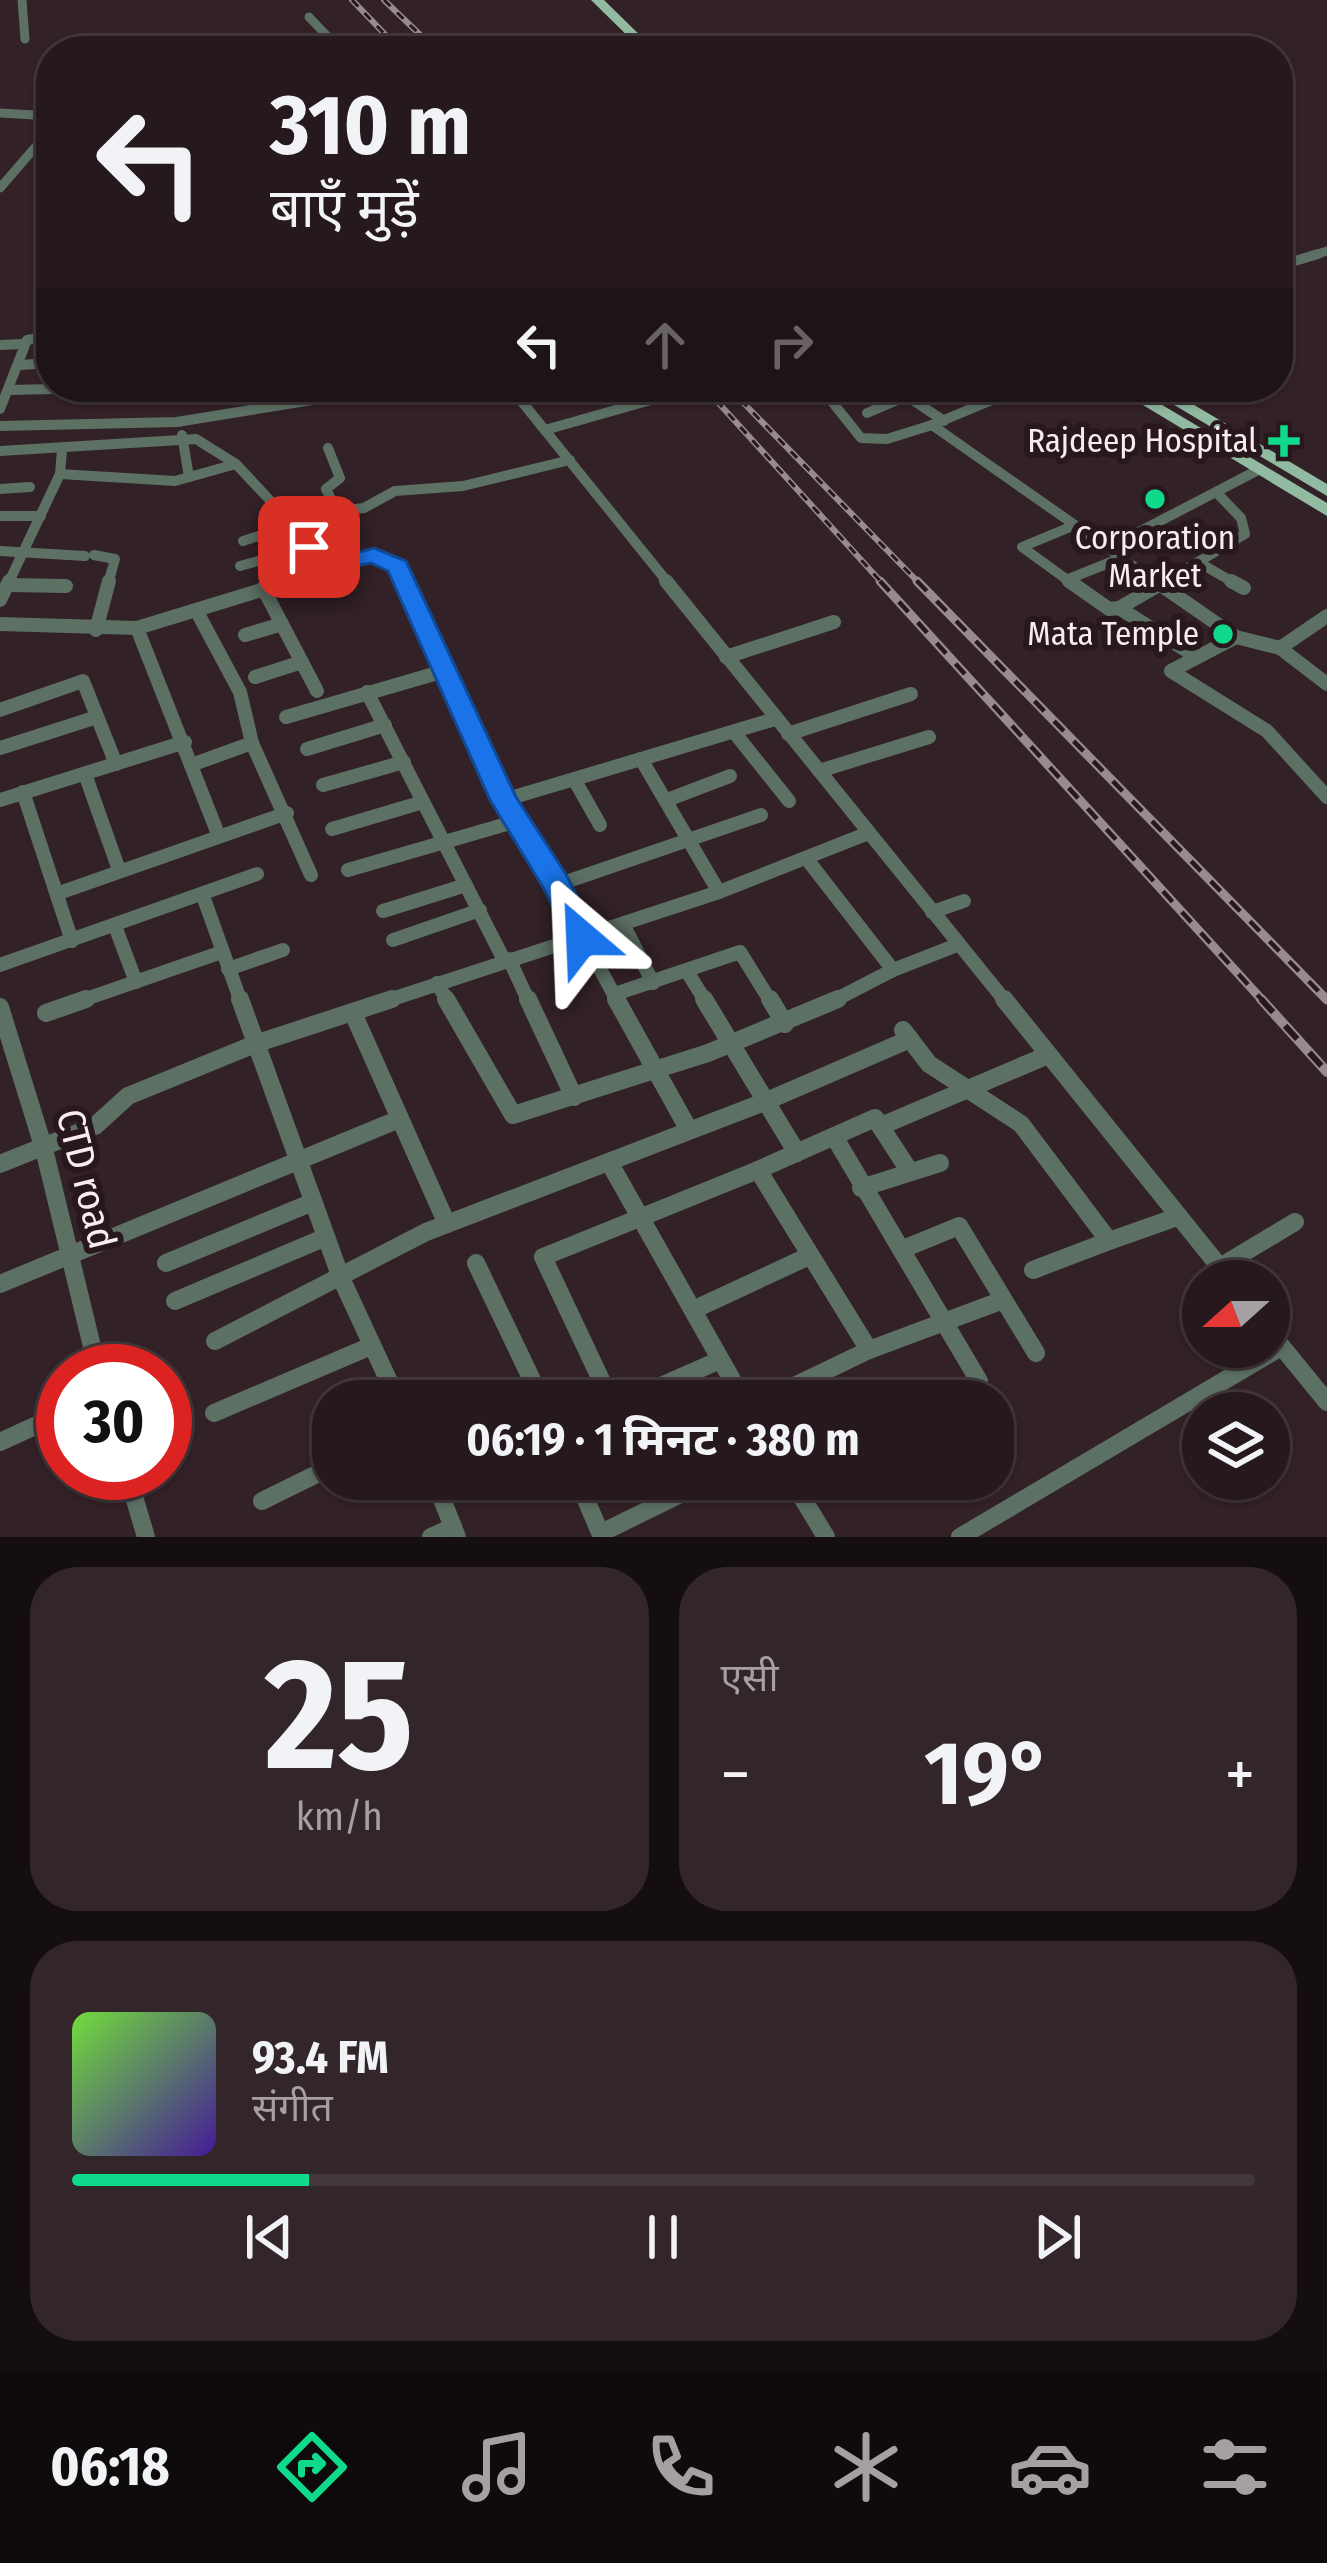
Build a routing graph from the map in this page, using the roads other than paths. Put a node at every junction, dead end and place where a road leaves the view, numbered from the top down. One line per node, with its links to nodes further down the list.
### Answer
1 (22, 0): 8 (street)
2 (578, 0): 6 (main road)
3 (597, 0): 7 (main road)
4 (309, 17): 5 (street)
5 (327, 36)
6 (615, 36)
7 (634, 36)
8 (25, 39)
9 (0, 113): 10 (street)
10 (36, 115)
11 (36, 146): 12 (street)
12 (0, 188)
13 (1327, 251): 14 (street)
14 (1293, 261)
15 (36, 337): 17 (street)
16 (0, 344): 17 (street)
17 (24, 344): 19 (street)
18 (36, 367): 19 (street)
19 (17, 371): 20 (street); 22 (street)
20 (0, 377)
21 (36, 396): 22 (street)
22 (3, 399)
23 (300, 402): 35 (street)
24 (522, 402): 39 (street)
25 (634, 402): 39 (street)
26 (832, 402): 36 (street)
27 (880, 402): 33 (street)
28 (892, 402): 33 (street)
29 (914, 402): 36 (street)
30 (988, 402): 36 (street)
31 (1146, 402): 47 (main road)
32 (1177, 402): 53 (main road)
33 (882, 406): 34 (street)
34 (867, 413)
35 (178, 422): 37 (street); 40 (street)
36 (938, 423): 59 (street)
37 (23, 424): 38 (street); 44 (street)
38 (0, 425)
39 (545, 430): 45 (street)
40 (183, 439): 41 (street); 46 (street); 50 (street)
41 (134, 445): 43 (street); 49 (street)
42 (328, 448): 55 (street)
43 (62, 450): 44 (street); 48 (street)
44 (6, 451)
45 (570, 460): 55 (street); 87 (street)
46 (236, 464): 50 (street); 60 (street)
47 (1260, 470): 54 (street); 56 (main road)
48 (60, 474): 49 (street); 58 (street)
49 (132, 476): 50 (street)
50 (189, 477)
51 (30, 487): 52 (street)
52 (0, 489)
53 (1327, 491)
54 (1217, 493): 63 (street); 67 (street)
55 (337, 511): 60 (street)
56 (1327, 511)
57 (0, 516): 58 (street)
58 (41, 516): 65 (street)
59 (1075, 525): 63 (street); 70 (street)
60 (295, 527): 61 (street); 62 (street)
61 (244, 541)
62 (309, 547): 68 (street); 69 (street)
63 (1111, 547): 66 (street)
64 (0, 551): 65 (street)
65 (23, 552): 75 (street); 83 (street)
66 (1121, 558): 70 (street); 72 (street)
67 (1200, 563): 72 (street); 74 (street)
68 (240, 566)
69 (323, 569): 73 (street); 90 (street)
70 (1066, 580): 76 (street)
71 (66, 586): 75 (street)
72 (1162, 587): 76 (street); 85 (street)
73 (263, 588): 77 (street); 81 (street)
74 (1244, 588)
75 (3, 591)
76 (1119, 608): 88 (street)
77 (196, 610): 82 (street); 106 (street)
78 (1327, 616): 86 (street)
79 (834, 622): 87 (street)
80 (0, 624): 83 (street)
81 (282, 624): 84 (street); 89 (street)
82 (137, 628): 83 (street); 105 (street)
83 (96, 630)
84 (245, 635)
85 (1236, 637): 86 (street); 88 (street)
86 (1280, 648): 92 (street)
87 (726, 657): 99 (street)
88 (1197, 657): 118 (street)
89 (302, 662): 91 (street); 93 (street)
90 (441, 672): 94 (street); 120 (street)
91 (255, 677)
92 (1327, 684)
93 (317, 691)
94 (367, 692): 98 (street); 100 (street)
95 (911, 694): 102 (street)
96 (0, 710): 97 (street)
97 (97, 717): 104 (street); 110 (street)
98 (286, 717)
99 (775, 719): 101 (street); 102 (street)
100 (385, 725): 107 (street); 109 (street)
101 (734, 731): 108 (street); 122 (street)
102 (788, 734): 112 (street)
103 (929, 736): 112 (street)
104 (2, 742)
105 (185, 742): 110 (street); 111 (street)
106 (252, 743): 111 (street); 124 (street)
107 (307, 749)
108 (641, 759): 115 (street); 121 (street)
109 (404, 762): 116 (street); 123 (street)
110 (116, 764): 113 (street)
111 (191, 765): 129 (street)
112 (819, 771): 130 (street)
113 (85, 774): 117 (street); 134 (street)
114 (730, 776): 121 (street)
115 (574, 778): 120 (street); 127 (street)
116 (323, 785)
117 (23, 792): 119 (street); 141 (street)
118 (1327, 797)
119 (0, 800)
120 (504, 800): 126 (street)
121 (667, 800): 132 (street)
122 (789, 801)
123 (423, 802): 128 (street); 131 (street)
124 (287, 813): 129 (street); 137 (street)
125 (761, 815): 132 (street)
126 (517, 821): 131 (street); 138 (street)
127 (600, 824)
128 (332, 829)
129 (218, 834): 134 (street)
130 (866, 834): 133 (street); 146 (street)
131 (442, 840): 135 (street); 139 (street)
132 (688, 842): 138 (street); 140 (street)
133 (806, 858): 140 (street); 157 (street)
134 (119, 870): 141 (street)
135 (348, 870)
136 (257, 874): 142 (street)
137 (311, 875)
138 (557, 884): 149 (street)
139 (466, 885): 144 (street); 145 (street)
140 (719, 892): 147 (street)
141 (58, 893): 151 (street)
142 (203, 896): 148 (street); 154 (street)
143 (964, 901): 146 (street)
144 (480, 910): 150 (street); 155 (street)
145 (383, 911)
146 (932, 912): 152 (street)
147 (623, 924): 149 (street); 161 (street)
148 (116, 926): 151 (street); 159 (street)
149 (582, 938): 155 (street); 162 (street)
150 (393, 940)
151 (71, 941): 156 (street)
152 (957, 946): 157 (street); 169 (street)
153 (284, 950): 154 (street)
154 (225, 960): 159 (street); 167 (street)
155 (507, 960): 160 (street); 172 (street)
156 (0, 965)
157 (893, 970): 166 (street)
158 (688, 973): 161 (street); 166 (street); 168 (street)
159 (136, 982): 164 (street)
160 (437, 983): 165 (street); 172 (street)
161 (653, 983): 162 (street)
162 (615, 994): 170 (street)
163 (0, 1007): 178 (street, CTD road)
164 (46, 1013)
165 (353, 1013): 167 (street); 174 (street)
166 (784, 1024): 168 (street)
167 (254, 1044): 178 (street); 183 (street)
168 (729, 1046): 170 (street); 173 (street)
169 (1048, 1055): 171 (street); 188 (street)
170 (655, 1068): 172 (street); 176 (street)
171 (970, 1090): 173 (street); 175 (street); 193 (street)
172 (574, 1097)
173 (762, 1103): 176 (street); 179 (street)
174 (397, 1120): 183 (street); 191 (street)
175 (880, 1126): 177 (street); 185 (street)
176 (689, 1130): 180 (street)
177 (835, 1138): 179 (street); 186 (street)
178 (44, 1149): 182 (street); 195 (street, CTD road)
179 (796, 1153): 184 (street)
180 (609, 1162): 189 (street); 191 (street)
181 (940, 1163): 185 (street)
182 (0, 1164)
183 (298, 1164): 187 (street); 195 (street)
184 (758, 1170): 189 (street); 196 (street)
185 (910, 1172): 186 (street)
186 (861, 1188): 194 (street)
187 (313, 1202): 192 (street); 199 (street)
188 (1177, 1217): 193 (street); 197 (street)
189 (643, 1219): 206 (street); 218 (street)
190 (1295, 1222): 198 (street)
191 (447, 1224): 202 (street)
192 (326, 1237): 202 (street); 205 (street)
193 (1109, 1241): 201 (street)
194 (903, 1249): 204 (street); 207 (street)
195 (68, 1256): 203 (street); 209 (street, CTD road)
196 (807, 1257): 206 (street); 211 (street)
197 (1214, 1260)
198 (1245, 1260)
199 (166, 1263)
200 (476, 1263): 217 (street)
201 (1033, 1270)
202 (340, 1278): 208 (street); 210 (street)
203 (0, 1284)
204 (1003, 1300): 207 (street); 212 (street)
205 (175, 1301)
206 (693, 1310): 214 (street)
207 (945, 1322): 211 (street); 222 (street)
208 (215, 1341)
209 (91, 1344)
210 (371, 1346): 216 (street); 224 (street)
211 (869, 1351): 221 (street)
212 (1036, 1353)
213 (1290, 1357): 223 (street)
214 (720, 1360): 219 (street); 220 (street)
215 (1229, 1368): 239 (street)
216 (388, 1380)
217 (532, 1380)
218 (601, 1380)
219 (675, 1380)
220 (732, 1380)
221 (808, 1380)
222 (978, 1380)
223 (1327, 1402)
224 (214, 1413)
225 (36, 1425): 226 (street)
226 (0, 1442)
227 (312, 1476): 233 (street)
228 (135, 1500): 236 (street)
229 (443, 1500): 234 (street)
230 (586, 1500): 235 (street)
231 (670, 1500): 235 (street)
232 (804, 1500): 238 (street)
233 (262, 1501)
234 (455, 1532): 237 (street)
235 (602, 1535)
236 (146, 1537)
237 (431, 1537)
238 (826, 1537)
239 (960, 1537)

